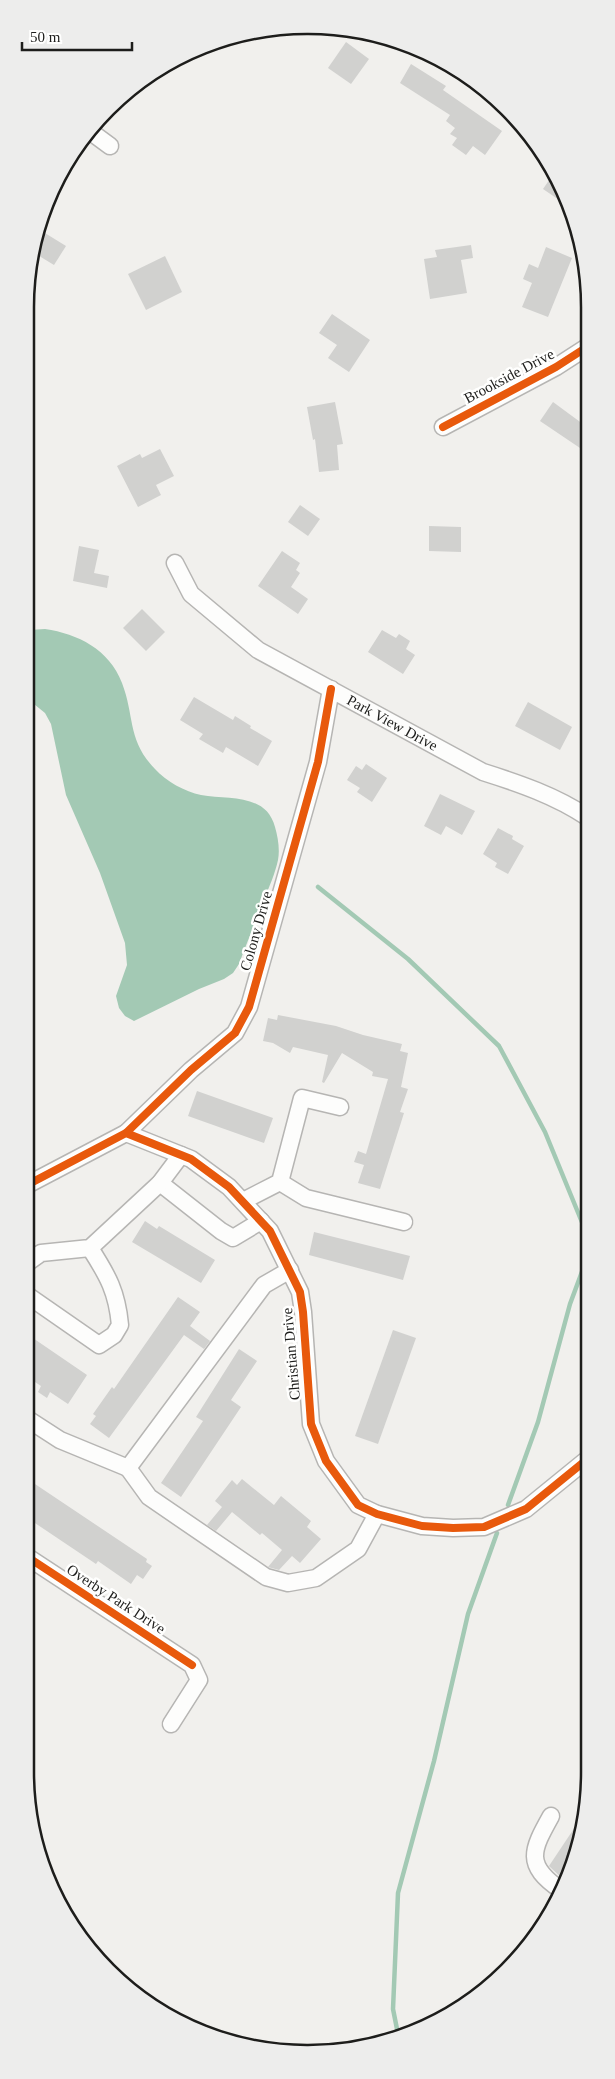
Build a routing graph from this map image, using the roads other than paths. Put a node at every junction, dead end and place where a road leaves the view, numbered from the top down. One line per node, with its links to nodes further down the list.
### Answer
1 (95, 135): 2 (street)
2 (110, 146)
3 (581, 352): 4 (street, Brookside Drive)
4 (443, 427)
5 (175, 563): 6 (street, Park View Drive)
6 (331, 689): 7 (street, Park View Drive); 9 (street, Colony Drive)
7 (581, 814)
8 (340, 1107): 12 (street)
9 (126, 1133): 10 (street, Christian Drive); 11 (street)
10 (181, 1155): 13 (street); 14 (street, Christian Drive)
11 (34, 1181)
12 (280, 1182): 14 (street); 16 (street)
13 (160, 1183): 15 (street); 17 (street)
14 (243, 1201): 15 (street, Christian Drive)
15 (261, 1221): 19 (street, Christian Drive)
16 (404, 1222)
17 (90, 1248): 18 (street); 20 (street)
18 (34, 1258)
19 (290, 1270): 23 (street); 24 (street, Christian Drive)
20 (34, 1300)
21 (34, 1423): 23 (street)
22 (581, 1464): 24 (street, Christian Drive)
23 (128, 1468): 24 (street)
24 (377, 1514)
25 (34, 1561): 26 (street, Overby Park Drive)
26 (171, 1724)
27 (551, 1816): 28 (street)
28 (556, 1886)

